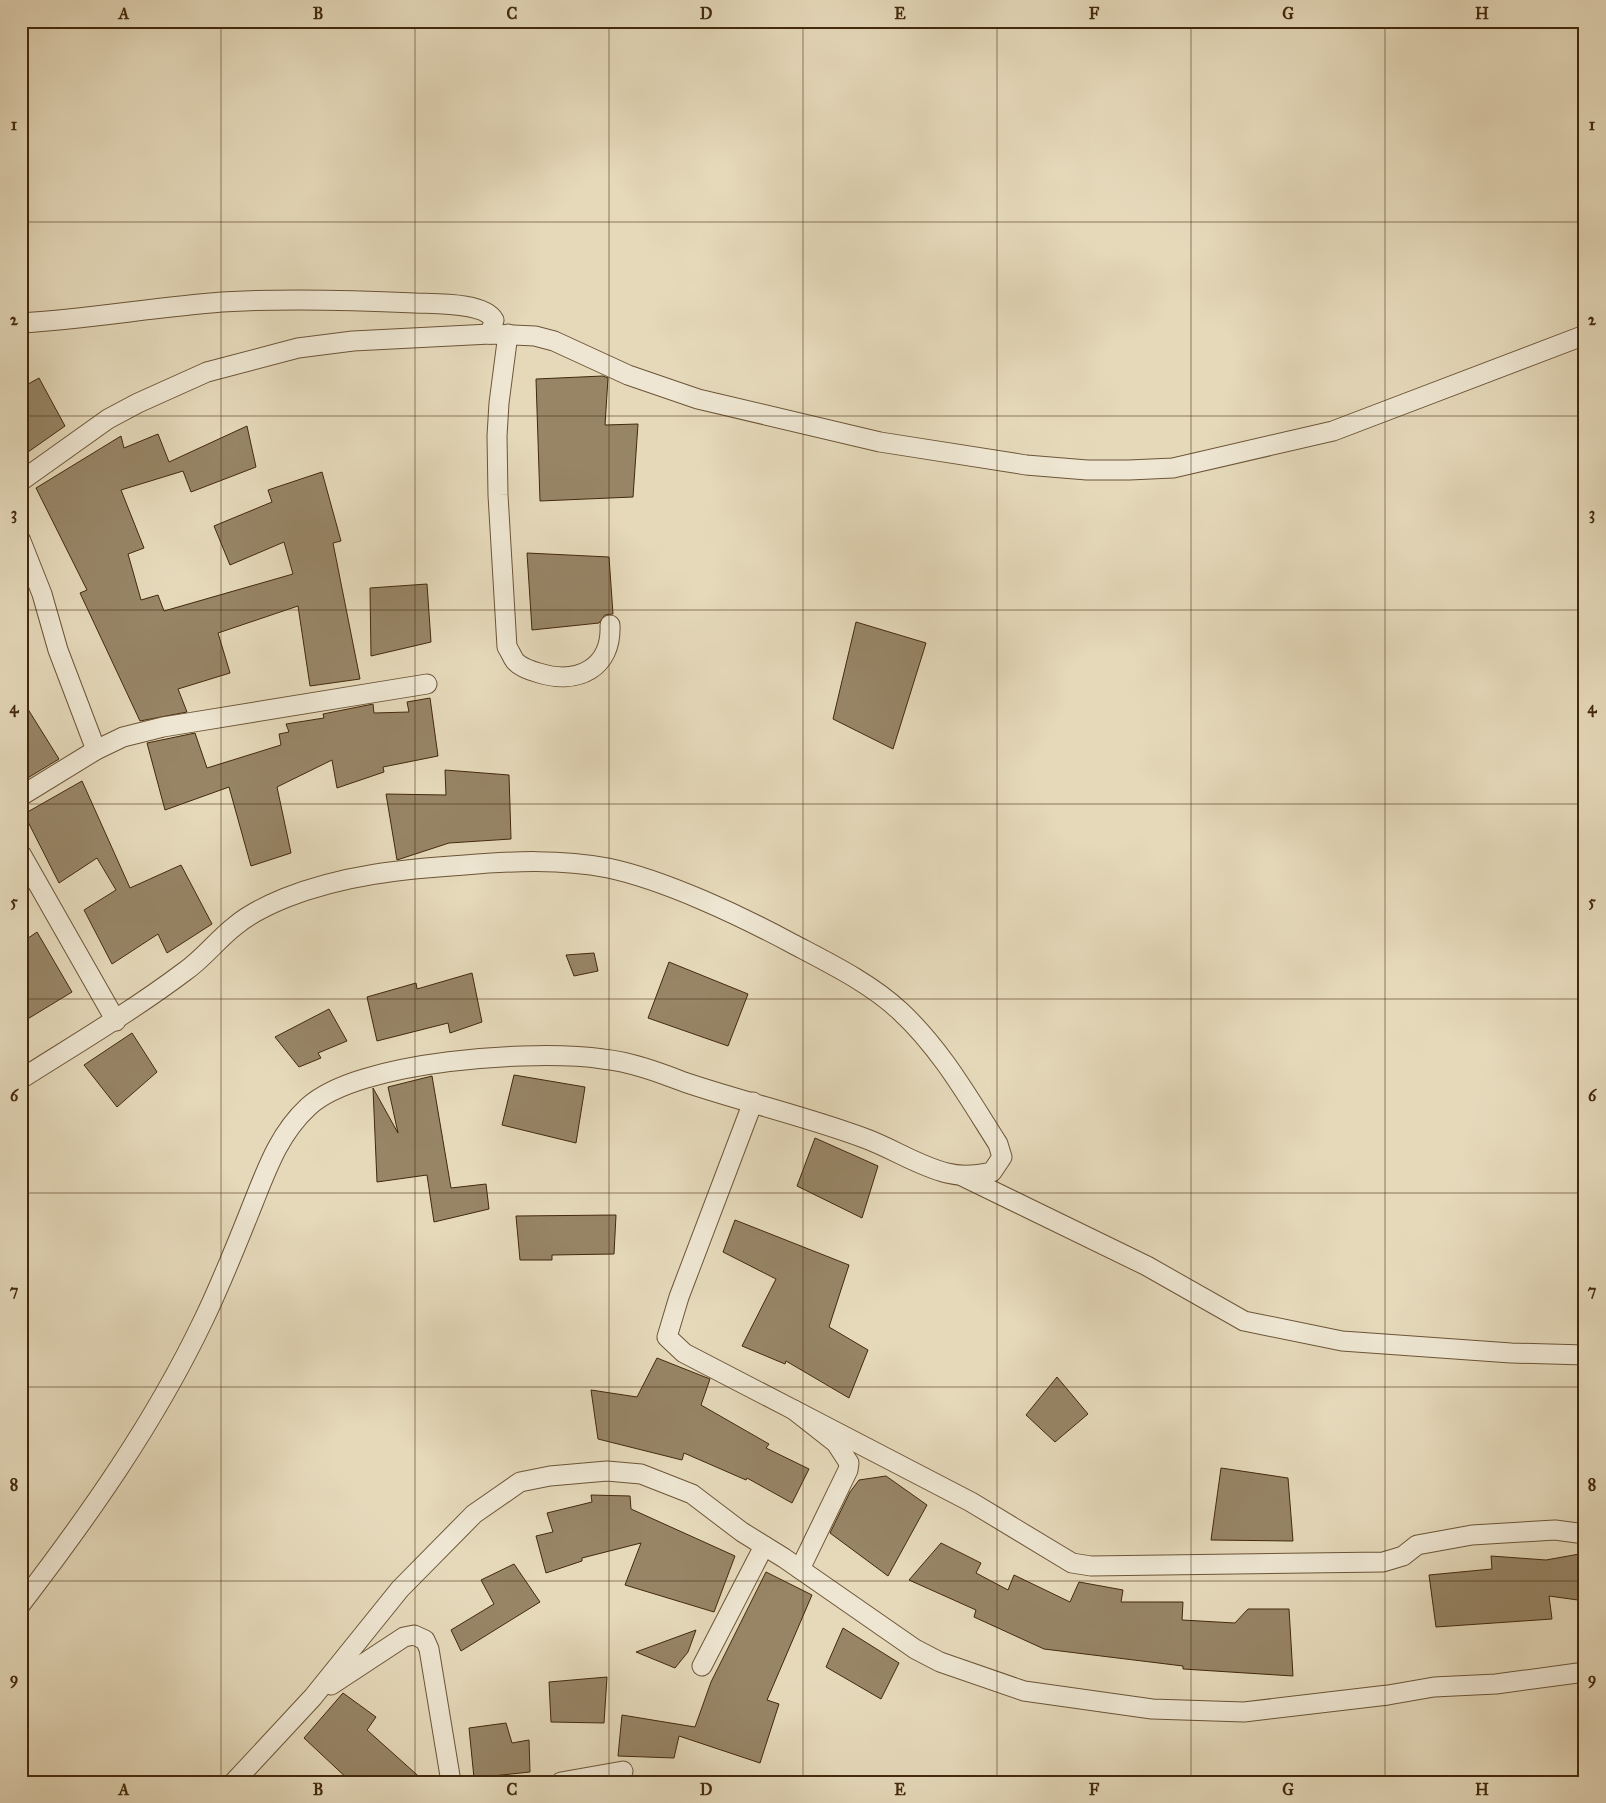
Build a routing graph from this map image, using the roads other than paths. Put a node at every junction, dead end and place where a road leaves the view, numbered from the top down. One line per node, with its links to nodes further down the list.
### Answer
1 (47, 322): 2 (street); 3 (street); 4 (street)
2 (21, 323)
3 (21, 330)
4 (499, 334): 5 (street); 6 (street); 8 (street)
5 (1585, 335)
6 (21, 480)
7 (21, 541): 10 (street)
8 (610, 625)
9 (427, 684): 10 (street)
10 (96, 750): 11 (street)
11 (21, 796)
12 (21, 854): 13 (street)
13 (116, 1021): 14 (street); 16 (street)
14 (21, 1079)
15 (753, 1102): 16 (street); 18 (street); 22 (street)
16 (958, 1175): 17 (street)
17 (1585, 1355)
18 (794, 1410): 19 (street); 21 (street)
19 (1585, 1534)
20 (764, 1546): 21 (street); 23 (street); 25 (street)
21 (800, 1569): 24 (street)
22 (21, 1604)
23 (702, 1666)
24 (1585, 1672)
25 (313, 1697): 27 (street); 28 (street)
26 (623, 1772): 29 (street)
27 (234, 1782)
28 (451, 1782)
29 (561, 1782)

